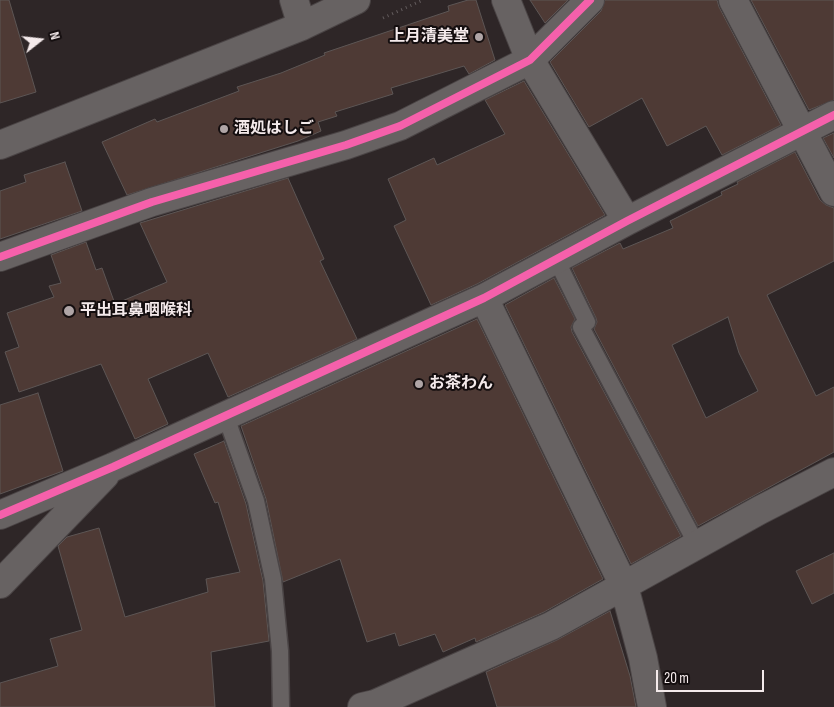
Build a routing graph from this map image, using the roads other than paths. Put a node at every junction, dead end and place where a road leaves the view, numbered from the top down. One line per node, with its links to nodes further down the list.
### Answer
1 (294, 0): 6 (street)
2 (356, 0): 6 (street)
3 (506, 0): 7 (street)
4 (590, 0): 7 (street)
5 (733, 0): 9 (street)
6 (302, 26): 10 (street)
7 (530, 60): 12 (street); 13 (street)
8 (834, 115): 9 (street)
9 (802, 132): 11 (street); 12 (street)
10 (0, 145)
11 (834, 192)
12 (627, 221): 14 (street)
13 (0, 256)
14 (556, 259): 15 (street); 20 (lane)
15 (484, 298): 16 (street); 22 (street)
16 (226, 417): 17 (street); 23 (lane)
17 (113, 468): 19 (street); 21 (street)
18 (834, 472): 20 (street)
19 (0, 514)
20 (697, 545): 22 (street)
21 (0, 584)
22 (624, 586): 24 (street); 25 (street)
23 (281, 707)
24 (362, 707)
25 (652, 707)

